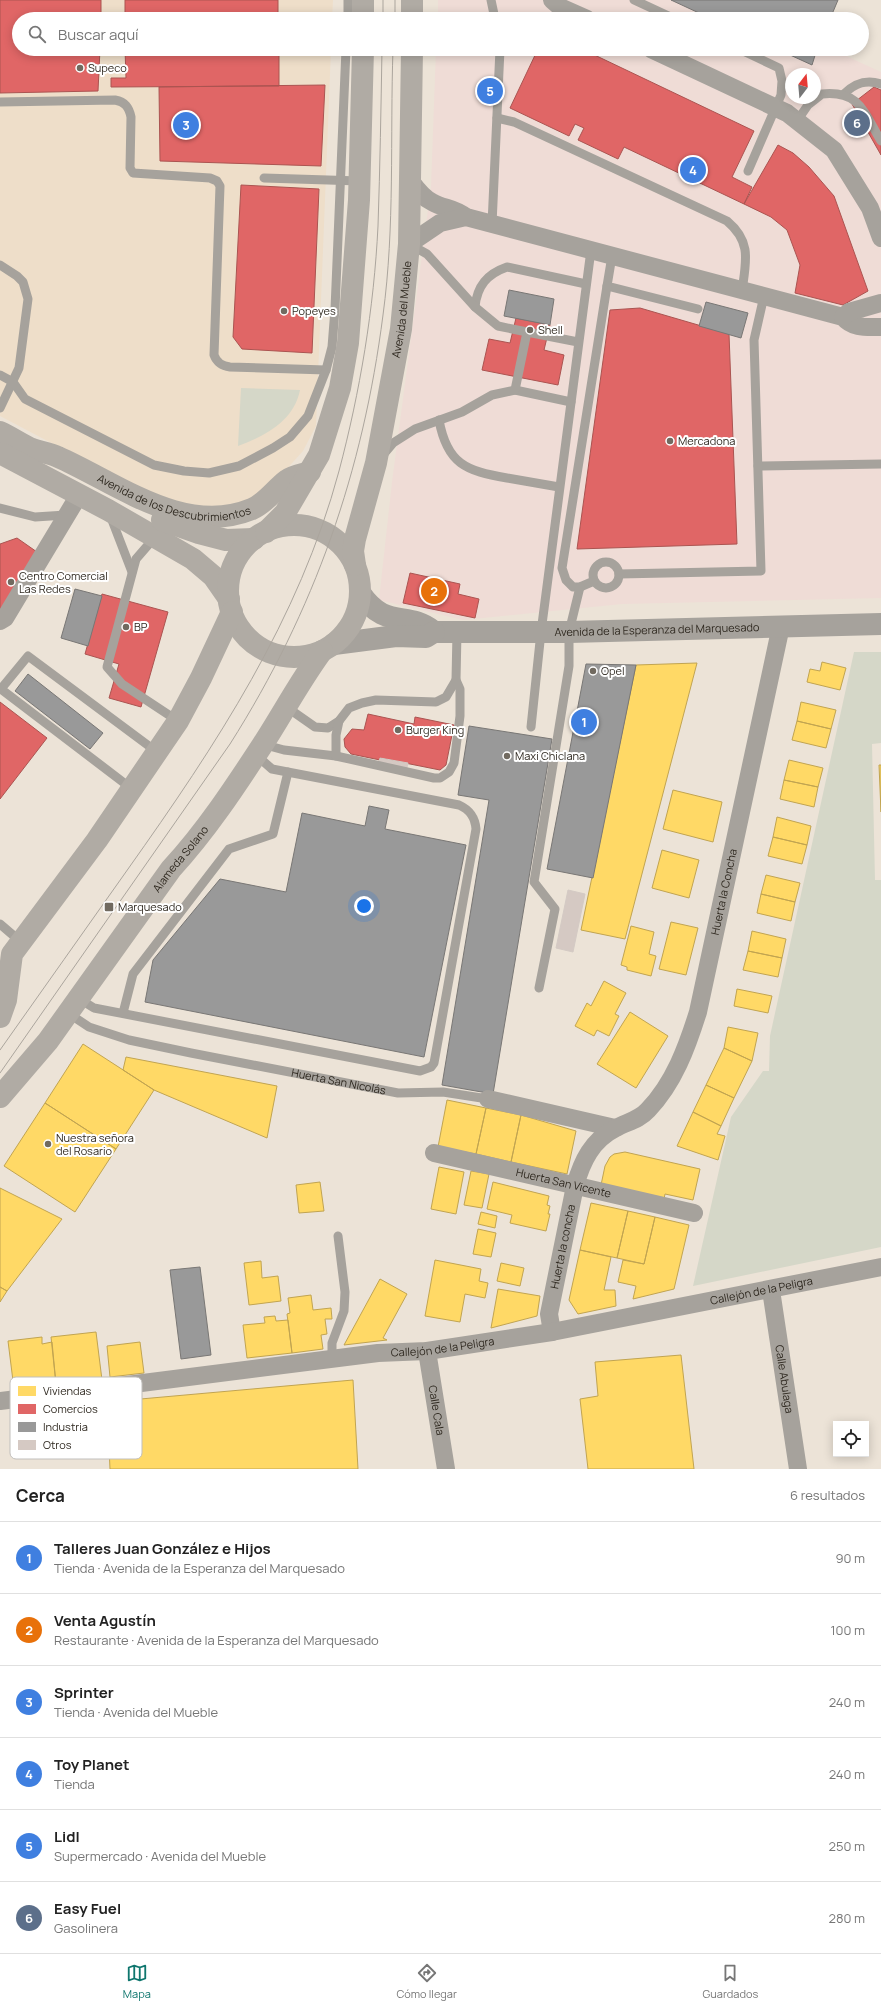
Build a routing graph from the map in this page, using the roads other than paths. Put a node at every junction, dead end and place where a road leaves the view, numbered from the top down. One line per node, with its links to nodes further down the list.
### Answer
1 (348, 0): 7 (lane)
2 (364, 0): 8 (main road)
3 (412, 0): 9 (main road)
4 (491, 0): 10 (lane)
5 (552, 0): 11 (street)
6 (634, 0): 12 (lane)
7 (348, 12)
8 (363, 12)
9 (412, 12)
10 (494, 12)
11 (572, 12)
12 (660, 12)
13 (412, 56): 27 (main road, Avenida del Mueble)
14 (500, 56): 22 (lane)
15 (666, 56): 21 (street)
16 (754, 56): 21 (lane)
17 (357, 62): 28 (main road)
18 (881, 84): 19 (lane)
19 (844, 94): 23 (lane); 24 (lane)
20 (0, 102): 47 (lane)
21 (776, 108): 23 (street); 25 (lane)
22 (497, 118): 30 (lane); 38 (lane)
23 (797, 121): 31 (street)
24 (881, 141)
25 (748, 171)
26 (264, 178): 28 (lane)
27 (410, 180): 29 (street); 32 (main road, Avenida del Mueble)
28 (350, 181): 47 (lane); 60 (main road)
29 (466, 217): 30 (street); 32 (street)
30 (492, 224): 33 (street)
31 (881, 238)
32 (409, 244): 41 (lane); 57 (main road, Avenida del Mueble)
33 (591, 250): 34 (street); 36 (lane)
34 (612, 256): 37 (lane); 38 (street)
35 (1, 267): 49 (lane)
36 (586, 284): 41 (lane); 46 (lane)
37 (607, 286): 42 (lane); 72 (lane)
38 (742, 291): 39 (street)
39 (764, 296): 43 (street); 59 (lane)
40 (881, 303): 43 (street)
41 (475, 307): 45 (lane)
42 (698, 309)
43 (843, 317): 44 (street)
44 (881, 327)
45 (527, 332): 46 (lane); 50 (lane)
46 (578, 342): 51 (lane)
47 (326, 370): 49 (lane)
48 (0, 375): 49 (lane)
49 (13, 382): 52 (lane)
50 (515, 390): 51 (lane); 53 (lane)
51 (571, 402): 61 (lane)
52 (0, 408)
53 (439, 420): 57 (lane); 61 (lane)
54 (0, 432): 55 (main road, Avenida de los Descubrimientos)
55 (33, 449): 60 (main road, Avenida de los Descubrimientos); 66 (main road, Avenida de los Descubrimientos)
56 (0, 453): 62 (main road)
57 (376, 463): 68 (main road, Avenida del Mueble)
58 (881, 464): 59 (lane)
59 (758, 466): 70 (lane)
60 (310, 472): 66 (main road)
61 (560, 487): 80 (lane)
62 (79, 495): 64 (main road); 65 (street)
63 (0, 508): 65 (lane)
64 (108, 510): 67 (main road); 69 (lane)
65 (66, 515): 75 (street)
66 (260, 535): 68 (main road); 74 (main road)
67 (155, 537): 69 (lane); 74 (main road)
68 (355, 565): 73 (main road)
69 (132, 572): 85 (lane)
70 (619, 574): 71 (lane); 71 (lane)
71 (594, 581): 72 (lane)
72 (580, 587): 81 (lane)
73 (360, 593): 78 (street); 82 (main road)
74 (230, 605): 82 (main road); 85 (main road)
75 (0, 621)
76 (878, 622): 77 (street, Avenida de la Esperanza del Marquesado)
77 (781, 626): 81 (street, Avenida de la Esperanza del Marquesado); 101 (street, Huerta la Concha)
78 (434, 632): 79 (street, Avenida de la Esperanza del Marquesado); 82 (street)
79 (457, 632): 80 (street, Avenida de la Esperanza del Marquesado); 83 (lane)
80 (541, 632): 81 (street, Avenida de la Esperanza del Marquesado); 87 (lane)
81 (569, 632): 95 (lane)
82 (328, 647): 84 (main road, Alameda Solano)
83 (456, 680): 86 (lane); 90 (lane)
84 (286, 706): 86 (lane); 88 (main road, Alameda Solano)
85 (178, 721): 89 (main road)
86 (339, 721): 90 (lane)
87 (531, 727)
88 (259, 750): 90 (lane); 91 (lane); 96 (main road, Alameda Solano)
89 (157, 752): 92 (main road); 92 (lane)
90 (336, 756)
91 (288, 772): 97 (lane); 97 (lane)
92 (132, 789): 94 (main road)
93 (0, 924): 94 (lane)
94 (11, 953): 98 (main road)
95 (539, 988)
96 (73, 1006): 97 (lane); 99 (main road, Alameda Solano); 100 (lane, Huerta San Nicolás)
97 (123, 1013)
98 (0, 1017)
99 (0, 1097)
100 (488, 1099): 101 (street, Huerta San Nicolás)
101 (615, 1128): 103 (street, Huerta la concha)
102 (434, 1153): 103 (street, Huerta San Vicente)
103 (574, 1186): 104 (street, Huerta San Vicente); 108 (street, Huerta la concha)
104 (694, 1213)
105 (338, 1236): 110 (lane)
106 (881, 1267): 107 (street, Callejón de la Peligra)
107 (771, 1290): 108 (street, Callejón de la Peligra); 115 (street, Calle Abulaga)
108 (552, 1332): 109 (street, Callejón de la Peligra)
109 (426, 1351): 110 (street, Callejón de la Peligra); 114 (street, Calle Cala)
110 (332, 1358): 111 (street, Callejón de la Peligra)
111 (142, 1383)
112 (10, 1400): 113 (street, Callejón de la Peligra)
113 (0, 1401)
114 (446, 1469)
115 (798, 1469)

